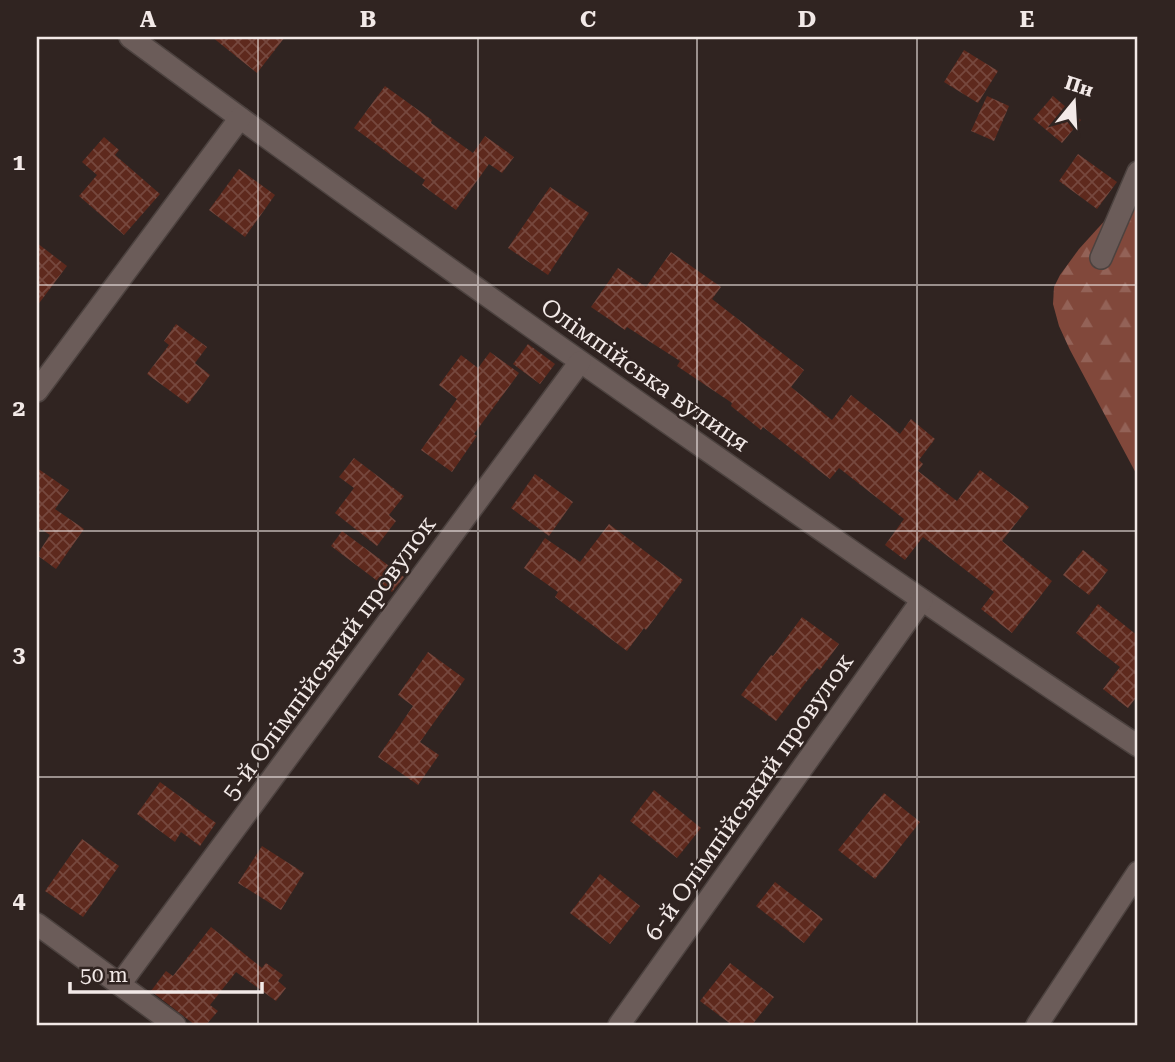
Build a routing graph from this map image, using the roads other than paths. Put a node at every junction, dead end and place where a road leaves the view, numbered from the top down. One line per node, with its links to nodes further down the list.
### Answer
1 (130, 37): 2 (street, Олімпійська вулиця)
2 (240, 118): 5 (street, Олімпійська вулиця); 6 (street)
3 (1138, 172): 4 (street)
4 (1101, 258)
5 (580, 362): 7 (street, Олімпійська вулиця); 11 (street, 5-й Олімпійський провулок)
6 (37, 391)
7 (922, 600): 8 (street, Олімпійська вулиця); 13 (street, 6-й Олімпійський провулок)
8 (1138, 746)
9 (1138, 872): 14 (street)
10 (37, 924): 11 (street)
11 (120, 984): 12 (street)
12 (176, 1025)
13 (619, 1025)
14 (1037, 1025)

